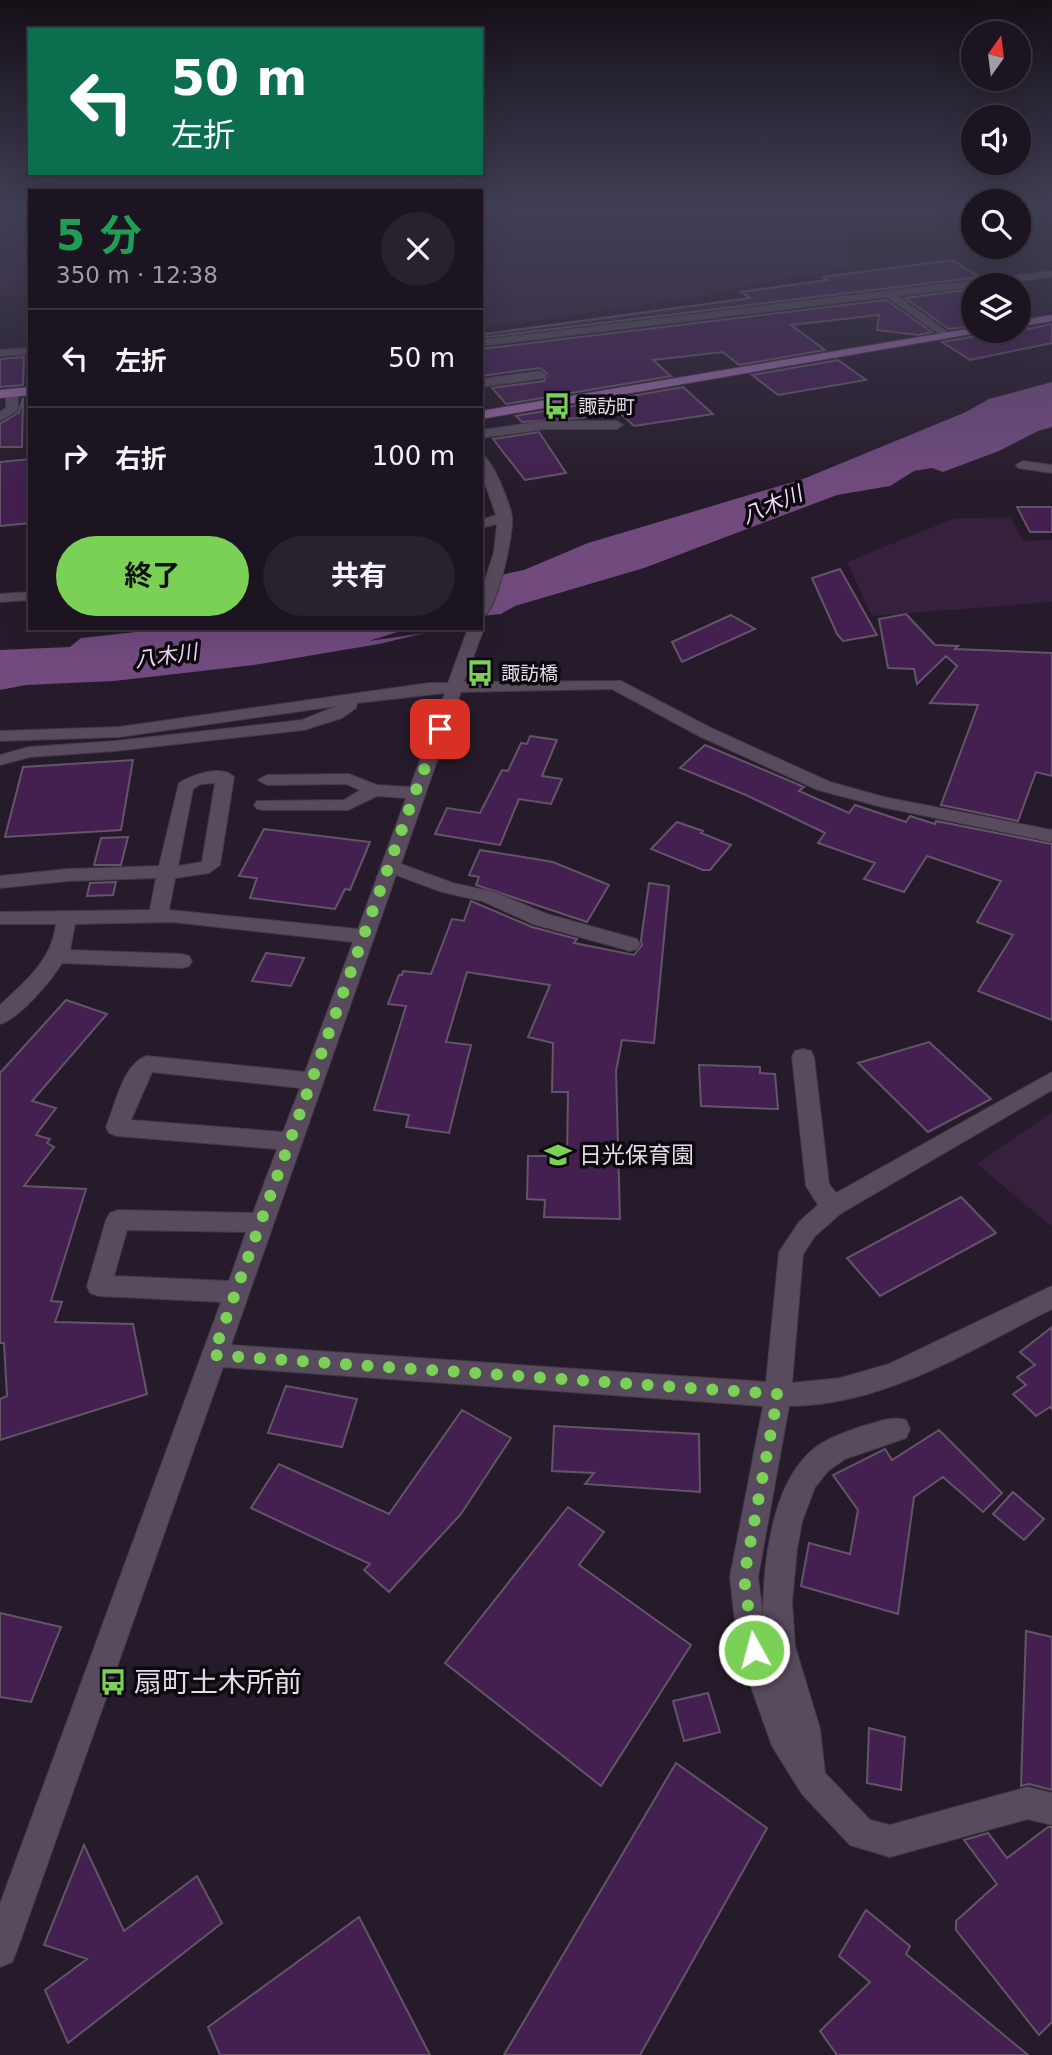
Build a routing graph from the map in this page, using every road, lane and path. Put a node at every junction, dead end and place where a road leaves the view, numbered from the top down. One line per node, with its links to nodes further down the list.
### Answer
1 (823, 302): 7 (street)
2 (900, 302): 6 (street)
3 (1052, 318): 4 (main road)
4 (1031, 322)
5 (961, 333): 6 (main road)
6 (945, 335): 14 (main road)
7 (483, 343)
8 (28, 351): 9 (street)
9 (0, 353)
10 (540, 375): 11 (street)
11 (483, 383)
12 (28, 391): 13 (main road)
13 (6, 393): 15 (street)
14 (483, 415)
15 (0, 417)
16 (617, 425): 17 (street)
17 (483, 434)
18 (483, 462): 21 (street)
19 (1023, 465): 20 (street)
20 (1052, 469)
21 (505, 520): 22 (street); 25 (street)
22 (483, 524)
23 (28, 596): 24 (street)
24 (0, 598)
25 (483, 608)
26 (475, 630): 27 (street)
27 (459, 678): 28 (street); 33 (street); 35 (street)
28 (360, 698): 29 (street); 30 (street)
29 (0, 736)
30 (0, 760)
31 (267, 780): 32 (street)
32 (374, 790): 33 (street); 34 (street)
33 (415, 793): 36 (street)
34 (263, 805)
35 (1052, 836)
36 (389, 866): 44 (street); 45 (street)
37 (166, 871): 37 (street); 38 (street); 39 (street)
38 (0, 883)
39 (158, 916): 40 (street); 44 (street)
40 (66, 917): 42 (street); 46 (street)
41 (0, 918): 42 (street)
42 (26, 919): 43 (street)
43 (0, 929)
44 (363, 936): 51 (street)
45 (629, 944)
46 (55, 956): 47 (street); 48 (street)
47 (182, 961)
48 (0, 1017)
49 (803, 1057): 53 (street)
50 (1052, 1080): 53 (street)
51 (312, 1081): 52 (street); 52 (street)
52 (290, 1141): 54 (street)
53 (832, 1207): 58 (street)
54 (261, 1223): 55 (street); 55 (street)
55 (236, 1292): 57 (street)
56 (1052, 1297): 58 (street)
57 (213, 1355): 58 (street); 62 (street)
58 (778, 1394): 60 (street)
59 (897, 1429): 60 (street)
60 (813, 1783): 61 (street)
61 (1052, 1809)
62 (0, 1950)

